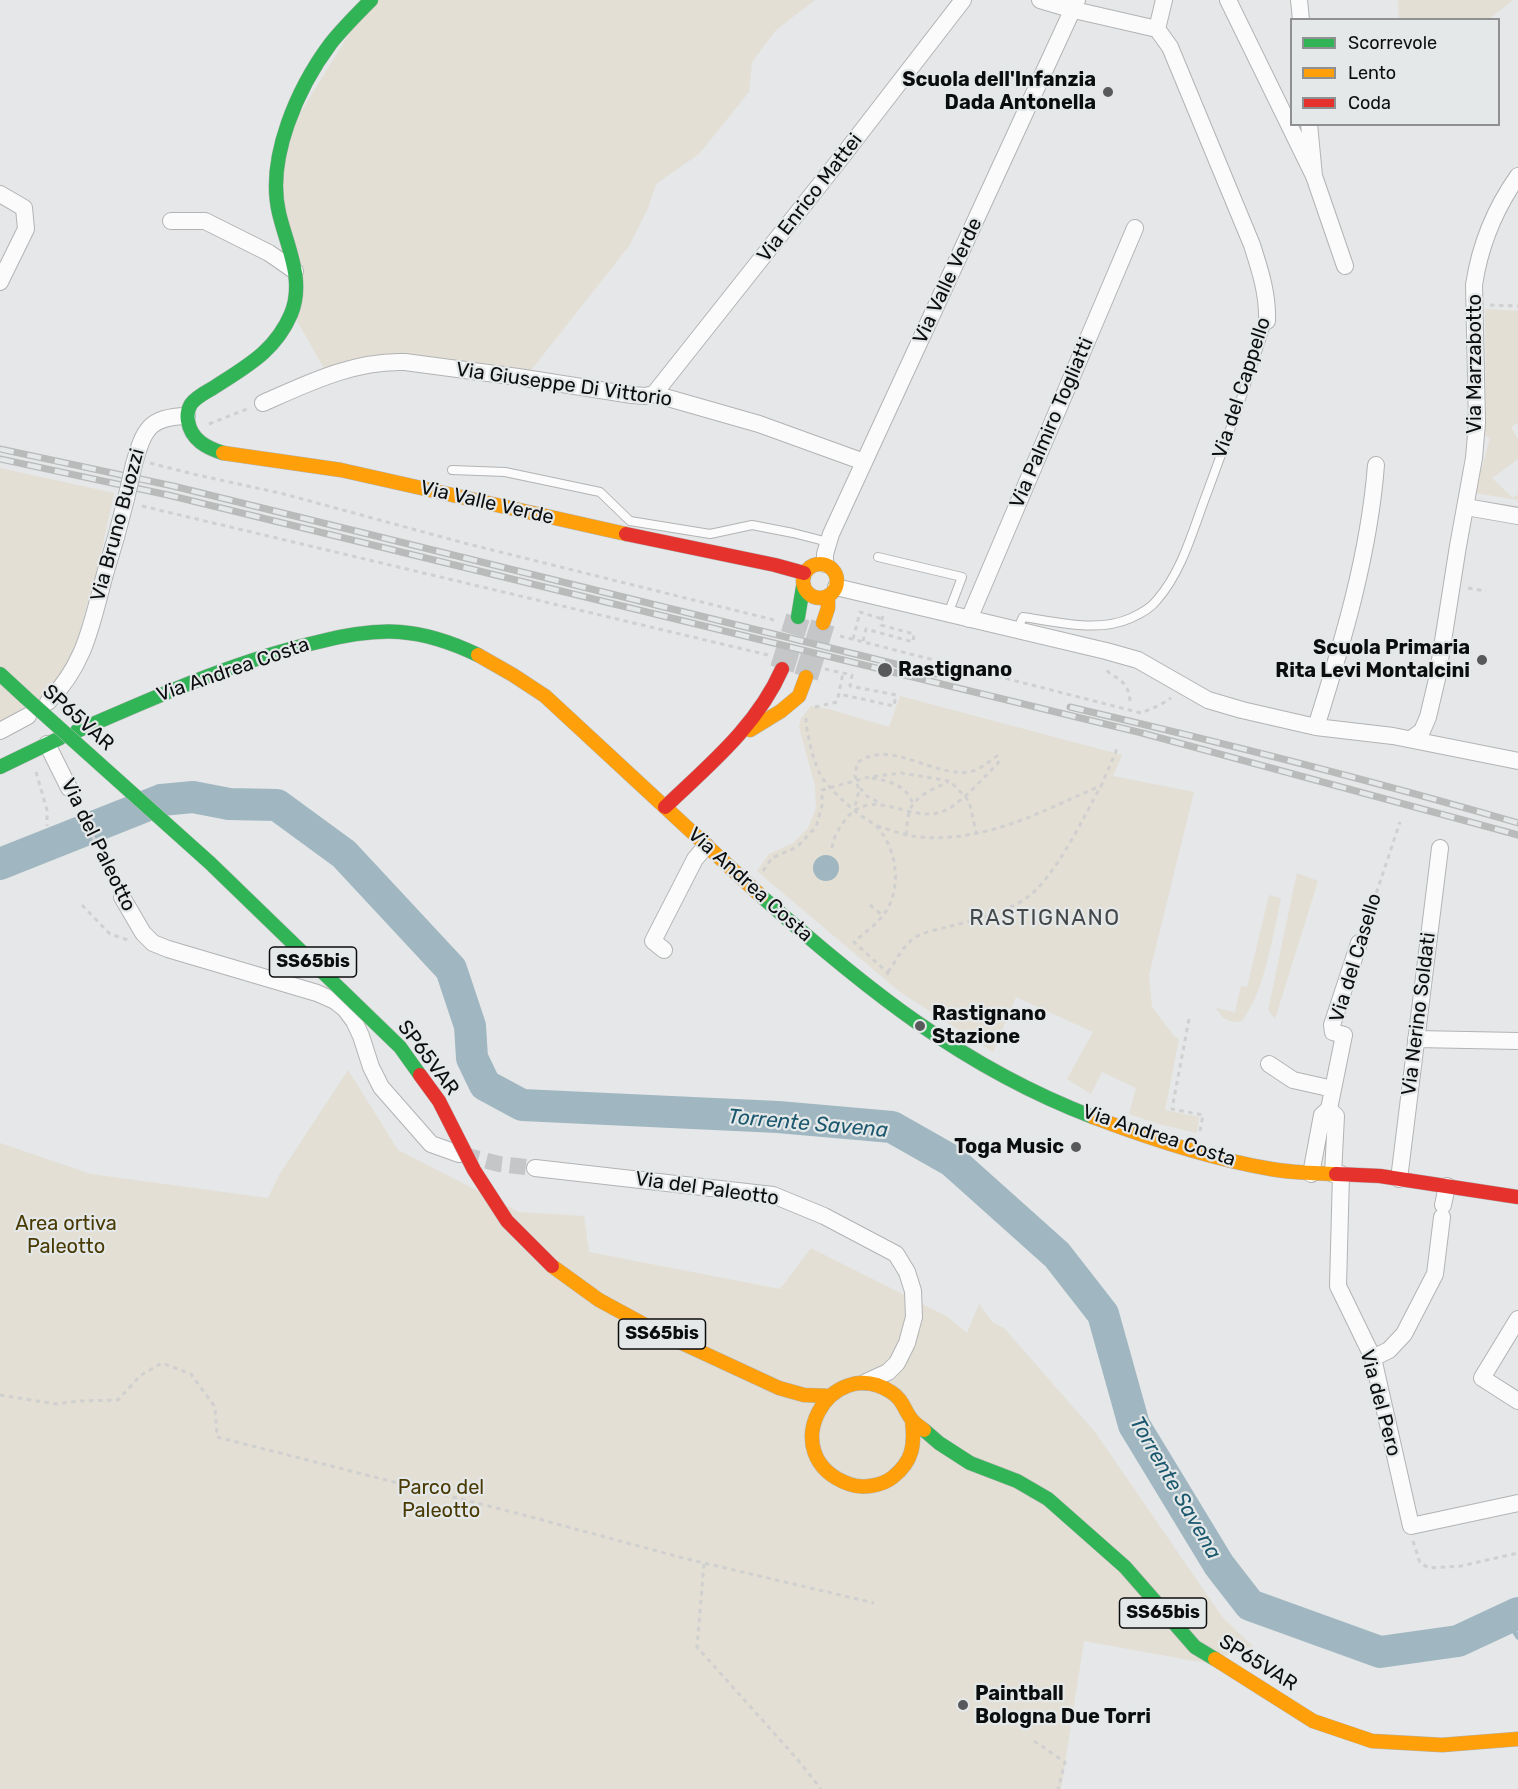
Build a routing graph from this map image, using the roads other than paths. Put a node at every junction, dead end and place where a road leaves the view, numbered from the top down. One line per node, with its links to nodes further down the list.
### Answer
1 (371, 0): 17 (main road)
2 (963, 0): 20 (street, Via Enrico Mattei)
3 (1040, 0): 7 (street)
4 (1164, 0): 9 (street)
5 (1228, 0): 11 (street)
6 (1299, 0): 8 (street)
7 (1075, 5): 9 (street); 23 (street, Via Valle Verde)
8 (1301, 18)
9 (1157, 29): 19 (street, Via del Cappello)
10 (1309, 126): 11 (street)
11 (1314, 176): 16 (street)
12 (1518, 177): 26 (street, Via Marzabotto)
13 (0, 194): 18 (street)
14 (171, 221): 17 (street)
15 (1135, 228): 34 (street, Via Palmiro Togliatti)
16 (1345, 266)
17 (295, 271): 22 (main road)
18 (0, 282)
19 (1267, 321): 37 (lane, Via del Cappello)
20 (654, 394): 21 (street, Via Giuseppe Di Vittorio); 23 (street, Via Giuseppe Di Vittorio)
21 (263, 403)
22 (189, 423): 31 (main road, Via Valle Verde); 41 (street, Via Bruno Buozzi, bridge)
23 (864, 462): 28 (street, Via Valle Verde)
24 (1376, 465): 43 (street)
25 (452, 470): 28 (lane)
26 (1466, 507): 27 (street); 47 (street)
27 (1518, 516)
28 (828, 542): 30 (street, Via Valle Verde)
29 (878, 557): 33 (lane)
30 (825, 564): 31 (main road); 32 (main road)
31 (804, 580): 32 (main road, Via Valle Verde); 35 (main road)
32 (832, 592): 33 (street); 36 (main road)
33 (948, 614): 34 (street)
34 (969, 619): 37 (street)
35 (792, 620)
36 (827, 628)
37 (1017, 630): 43 (street)
38 (782, 669): 46 (main road)
39 (0, 674): 74 (main road, SP65VAR / SS65bis, bridge)
40 (806, 677): 46 (main road)
41 (48, 702)
42 (28, 716): 44 (street)
43 (1316, 727): 47 (street)
44 (0, 731)
45 (76, 731): 52 (main road, Via Andrea Costa)
46 (735, 739): 52 (main road)
47 (1412, 739): 49 (street)
48 (53, 741): 50 (main road); 51 (street, Via del Paleotto)
49 (1518, 760)
50 (0, 768)
51 (69, 788)
52 (665, 807): 53 (main road, Via Andrea Costa)
53 (706, 846): 57 (street); 65 (main road, Via Andrea Costa)
54 (1440, 848): 58 (street, Via Nerino Soldati)
55 (122, 897): 63 (street, Via del Paleotto)
56 (1359, 943): 61 (street, Via del Casello)
57 (664, 950)
58 (1416, 1039): 59 (street); 67 (street, Via Nerino Soldati)
59 (1518, 1041)
60 (1269, 1064): 61 (street)
61 (1333, 1089): 62 (street, Via del Casello)
62 (1329, 1109): 65 (street, Via del Casello); 66 (street, Via del Casello)
63 (459, 1154)
64 (535, 1168): 72 (street, Via del Paleotto)
65 (1311, 1174): 66 (main road, Via Andrea Costa)
66 (1337, 1174): 67 (main road, Via Andrea Costa); 71 (street, Via del Pero)
67 (1399, 1179): 68 (main road, Via Andrea Costa)
68 (1447, 1186): 69 (main road, Via Andrea Costa); 71 (street)
69 (1518, 1197)
70 (1518, 1319): 76 (street)
71 (1373, 1358): 84 (street, Via del Pero)
72 (897, 1363): 73 (street); 77 (street, Via del Paleotto)
73 (862, 1384): 75 (main road); 77 (main road)
74 (779, 1388): 75 (main road, SS65bis); 79 (main road, SS65bis)
75 (830, 1395): 79 (main road)
76 (1518, 1401)
77 (904, 1404): 78 (main road)
78 (912, 1420): 82 (main road, SS65bis); 83 (main road)
79 (812, 1436): 83 (main road)
80 (938, 1461): 82 (main road, SS65bis)
81 (922, 1462): 83 (main road)
82 (970, 1463): 85 (main road, SP65VAR / SS65bis)
83 (902, 1470)
84 (1518, 1503)
85 (1518, 1739)

